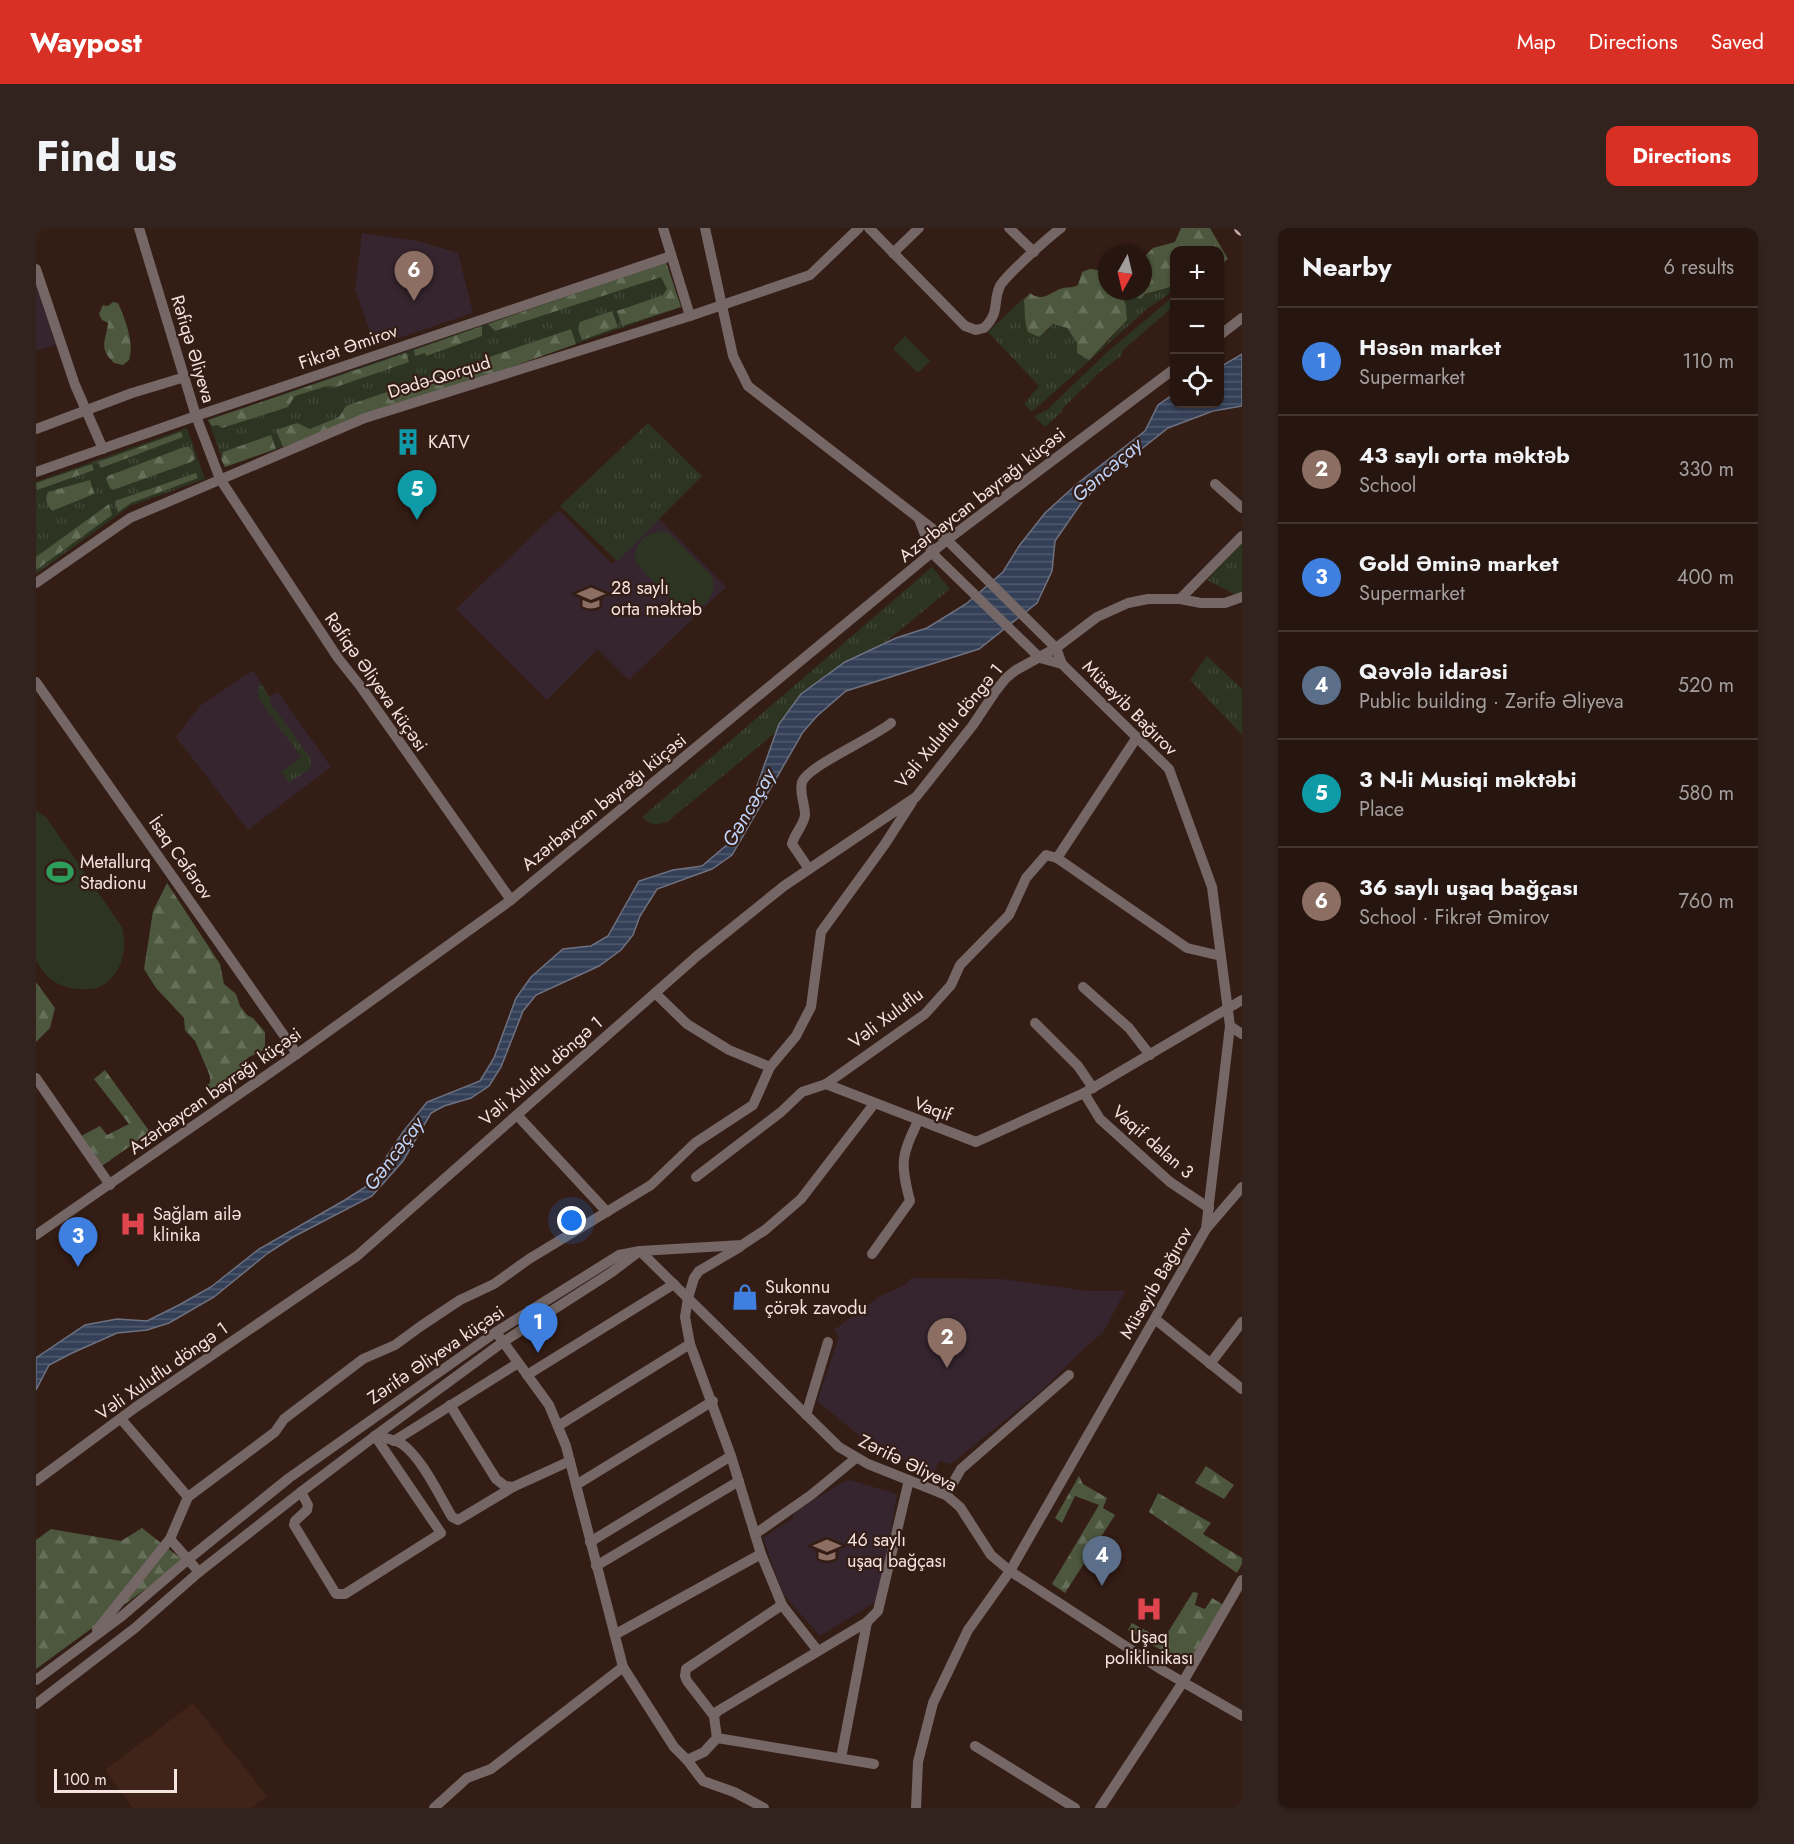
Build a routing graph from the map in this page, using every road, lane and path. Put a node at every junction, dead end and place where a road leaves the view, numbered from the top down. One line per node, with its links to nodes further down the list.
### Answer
1 (139, 228): 18 (street, Rəfiqə Əliyeva)
2 (663, 228): 11 (street)
3 (705, 228): 13 (street, Müseyib Bağırov)
4 (859, 228): 13 (street, Dədə-Qorqud)
5 (869, 228): 10 (street)
6 (919, 228): 10 (street)
7 (1009, 228): 9 (street)
8 (1061, 228): 9 (street)
9 (1034, 252): 10 (street)
10 (893, 253)
11 (671, 255): 14 (street); 20 (street, Fikrət Əmirov)
12 (36, 269): 19 (street)
13 (721, 306): 14 (street, Dədə-Qorqud); 27 (street, Müseyib Bağırov)
14 (690, 316): 24 (street, Dədə-Qorqud)
15 (1242, 318): 16 (street)
16 (1224, 332)
17 (1170, 372): 29 (street, Azərbaycan bayrağı küçəsi)
18 (185, 377): 19 (street); 20 (street, Rəfiqə Əliyeva)
19 (87, 411): 21 (street); 22 (street)
20 (196, 416): 22 (street, Fikrət Əmirov); 24 (street, Rəfiqə Əliyeva)
21 (36, 429)
22 (103, 449): 23 (street, Fikrət Əmirov)
23 (36, 472)
24 (220, 479): 31 (street, Dədə-Qorqud); 43 (street, Rəfiqə Əliyeva küçəsi)
25 (1215, 484): 26 (street)
26 (1242, 508)
27 (918, 516): 29 (street, Müseyib Bağırov); 30 (street, Müseyib Bağırov)
28 (1242, 536): 33 (street)
29 (947, 540): 30 (street, Azərbaycan bayrağı küçəsi); 34 (street, Müseyib Bağırov)
30 (932, 553): 35 (street, Müseyib Bağırov); 43 (street, Azərbaycan bayrağı küçəsi)
31 (36, 583)
32 (1242, 597): 33 (street)
33 (1180, 599): 34 (street)
34 (1056, 648): 35 (street); 36 (street, Müseyib Bağırov)
35 (1040, 658): 36 (street, Müseyib Bağırov); 40 (street, Vəli Xuluflu döngə 1)
36 (1062, 664): 39 (street, Müseyib Bağırov)
37 (36, 682): 52 (street, İsaq Cəfərov)
38 (891, 723): 42 (street)
39 (1137, 737): 41 (street); 44 (street, Müseyib Bağırov)
40 (916, 797): 42 (street, Vəli Xuluflu döngə 1); 54 (street)
41 (1057, 858): 44 (street); 56 (street, Vəli Xuluflu)
42 (809, 869): 46 (street, Vəli Xuluflu döngə 1)
43 (511, 900): 52 (street, Azərbaycan bayrağı küçəsi)
44 (1221, 956): 48 (street, Müseyib Bağırov)
45 (1083, 987): 53 (street)
46 (655, 993): 54 (street); 59 (street, Vəli Xuluflu döngə 1)
47 (1242, 1000): 48 (street, Vaqif)
48 (1228, 1009): 50 (street, Müseyib Bağırov); 53 (street, Vaqif)
49 (1035, 1023): 57 (street, Vaqif dalan 3)
50 (1230, 1026): 51 (street); 64 (street, Müseyib Bağırov)
51 (1242, 1034)
52 (297, 1054): 62 (street, Azərbaycan bayrağı küçəsi)
53 (1150, 1055): 57 (street, Vaqif)
54 (770, 1067): 65 (street)
55 (36, 1078): 62 (street)
56 (826, 1084): 58 (street); 61 (street)
57 (1088, 1091): 60 (street, Vaqif); 64 (street, Vaqif dalan 3)
58 (874, 1104): 60 (street, Vaqif); 68 (street)
59 (517, 1114): 65 (street); 87 (street, Vəli Xuluflu döngə 1)
60 (918, 1121): 70 (street)
61 (696, 1177)
62 (110, 1185): 67 (street, Azərbaycan bayrağı küçəsi)
63 (1242, 1187): 66 (street)
64 (1209, 1208): 66 (street, Müseyib Bağırov)
65 (607, 1212): 101 (street)
66 (1206, 1229): 73 (street, Müseyib Bağırov)
67 (36, 1236)
68 (742, 1245): 69 (street); 72 (street)
69 (640, 1251): 71 (street, Zərifə Əliyeva); 75 (street, Zərifə Əliyeva küçəsi); 76 (street, Zərifə Əliyeva küçəsi)
70 (872, 1254)
71 (674, 1284): 72 (street, Zərifə Əliyeva); 81 (street)
72 (688, 1298): 78 (street); 86 (street, Zərifə Əliyeva)
73 (1155, 1319): 80 (street); 108 (street, Müseyib Bağırov)
74 (1242, 1322): 80 (street)
75 (496, 1332): 76 (street); 106 (street, Zərifə Əliyeva küçəsi)
76 (503, 1342): 79 (street); 89 (street, Zərifə Əliyeva küçəsi)
77 (828, 1342): 86 (street)
78 (690, 1344): 84 (street); 88 (street)
79 (518, 1363): 81 (street); 85 (street)
80 (1210, 1364): 83 (street)
81 (527, 1375): 88 (street)
82 (1068, 1375): 100 (street)
83 (1242, 1389)
84 (713, 1401): 91 (street); 97 (street)
85 (450, 1405): 90 (street); 98 (street)
86 (806, 1415): 92 (street, Zərifə Əliyeva)
87 (121, 1419): 95 (street, Vəli Xuluflu döngə 1); 101 (street)
88 (558, 1426): 93 (street)
89 (375, 1436): 90 (street); 99 (street, Zərifə Əliyeva küçəsi); 99 (street)
90 (394, 1441): 98 (street)
91 (731, 1456): 96 (street); 104 (street)
92 (856, 1458): 94 (street, Zərifə Əliyeva); 102 (street)
93 (570, 1461): 97 (street); 98 (street)
94 (909, 1480): 100 (street, Zərifə Əliyeva); 112 (street)
95 (36, 1481)
96 (739, 1481): 102 (street); 107 (street)
97 (576, 1485): 104 (street)
98 (513, 1487)
99 (301, 1492): 109 (street, Zərifə Əliyeva küçəsi)
100 (946, 1495): 108 (street, Zərifə Əliyeva)
101 (188, 1497): 103 (street)
102 (755, 1534): 105 (street)
103 (171, 1539): 106 (street); 114 (street)
104 (590, 1542): 107 (street)
105 (761, 1554): 111 (street); 113 (street)
106 (188, 1560): 109 (street); 114 (street, Zərifə Əliyeva küçəsi)
107 (596, 1566): 113 (street)
108 (1010, 1571): 118 (street, Zərifə Əliyeva); 129 (street, Müseyib Bağırov)
109 (199, 1572): 119 (street, Zərifə Əliyeva küçəsi)
110 (1242, 1580): 118 (street)
111 (782, 1605): 115 (street); 120 (street)
112 (867, 1622): 115 (street); 124 (street)
113 (616, 1634): 116 (street)
114 (86, 1643): 117 (street, Zərifə Əliyeva küçəsi)
115 (818, 1651): 120 (street)
116 (623, 1667): 125 (street); 127 (street)
117 (36, 1680)
118 (1184, 1682): 121 (street, Zərifə Əliyeva); 131 (street)
119 (36, 1704)
120 (714, 1716): 122 (street)
121 (1242, 1716)
122 (717, 1738): 124 (street); 125 (street)
123 (975, 1746): 130 (street)
124 (841, 1758): 126 (street)
125 (687, 1760): 128 (street)
126 (874, 1764)
127 (434, 1808)
128 (764, 1808)
129 (916, 1808)
130 (1075, 1808)
131 (1100, 1808)

